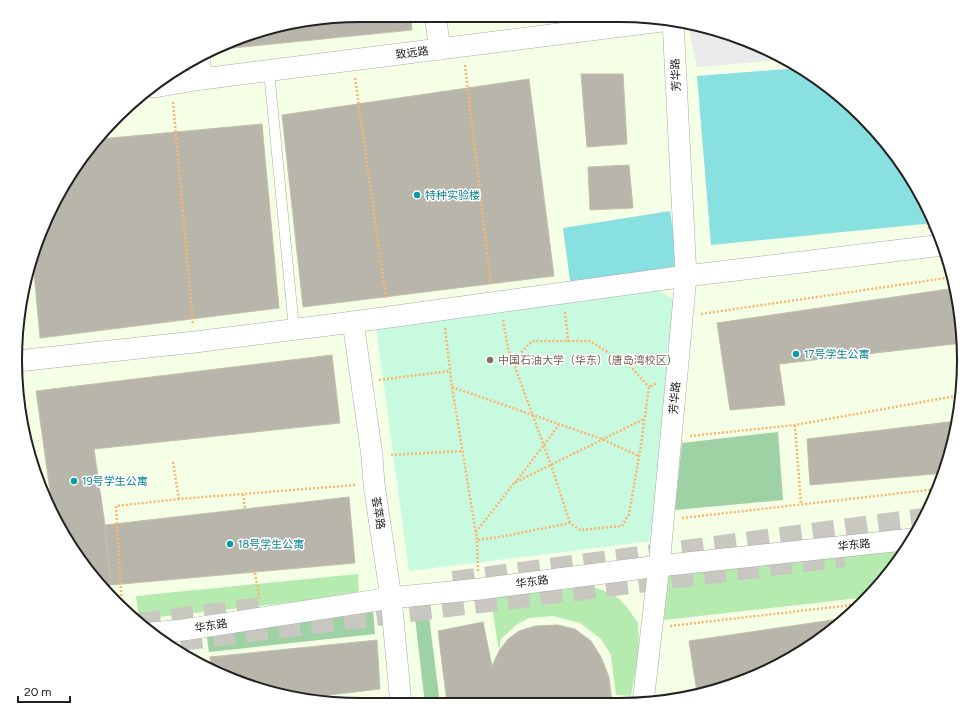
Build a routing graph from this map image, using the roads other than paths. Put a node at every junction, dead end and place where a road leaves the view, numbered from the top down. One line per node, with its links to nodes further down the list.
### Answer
1 (436, 22): 4 (street)
2 (644, 23): 4 (street, 致远路)
3 (673, 26): 10 (street, 芳华路)
4 (440, 49): 6 (street, 致远路)
5 (200, 63): 7 (street)
6 (269, 71): 7 (street, 致远路); 12 (lane)
7 (202, 79): 8 (street, 致远路)
8 (162, 86)
9 (937, 246): 10 (street)
10 (686, 276): 11 (street); 15 (street, 芳华路)
11 (353, 322): 12 (street); 16 (street, 荟萃路)
12 (294, 329): 13 (street)
13 (22, 360)
14 (905, 540): 15 (street, 华东路)
15 (659, 566): 16 (street, 华东路); 18 (street, 芳华路)
16 (391, 598): 17 (street, 华东路); 19 (street, 荟萃路)
17 (160, 632)
18 (644, 697)
19 (400, 698)

